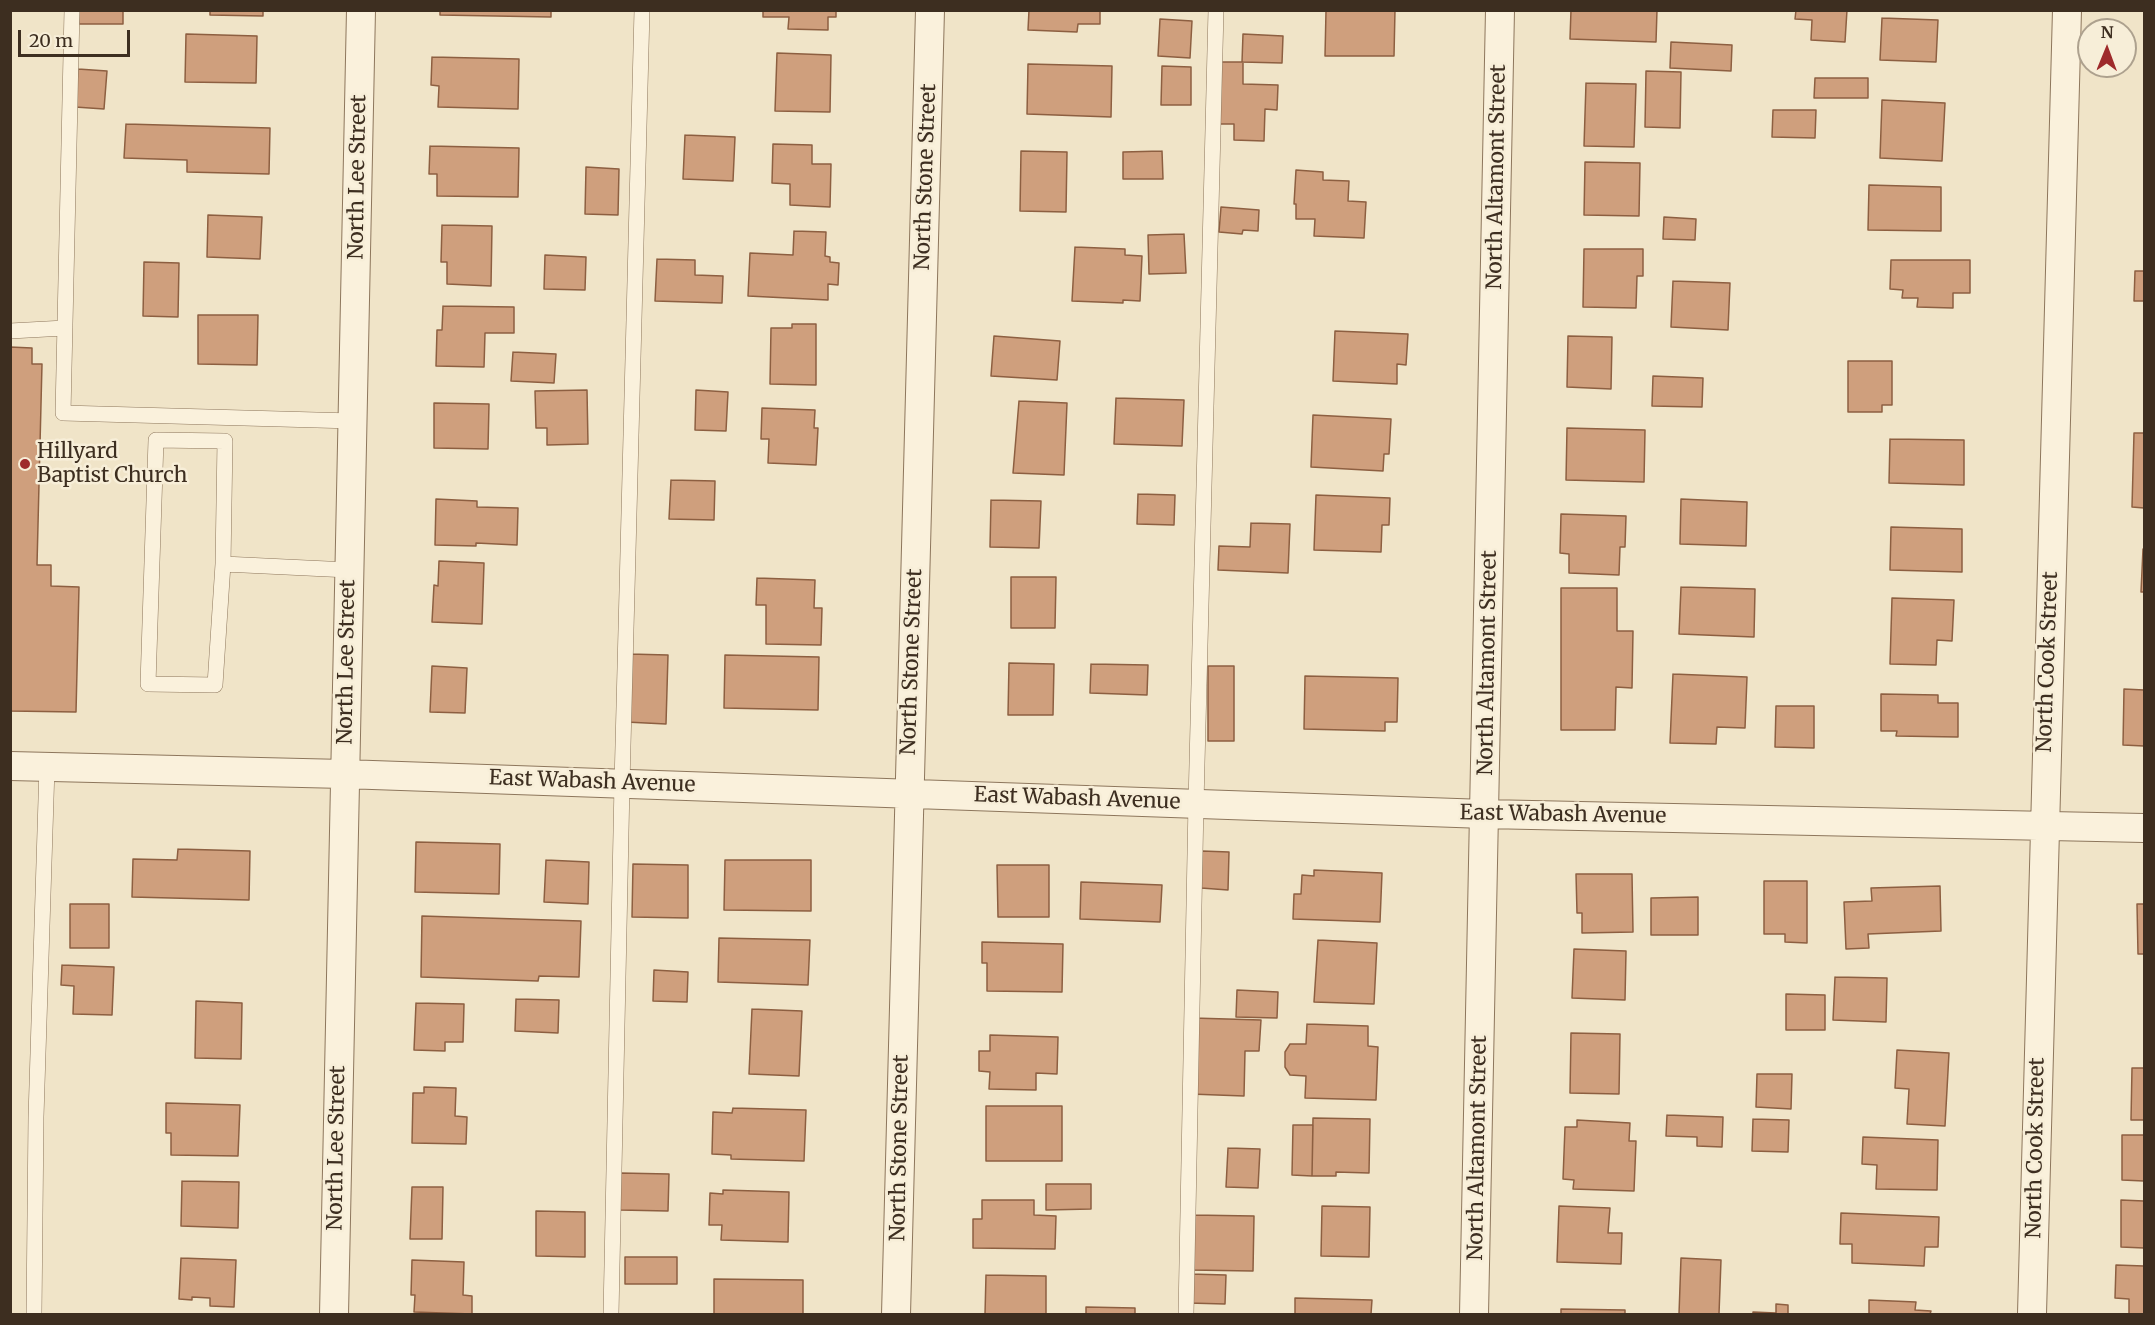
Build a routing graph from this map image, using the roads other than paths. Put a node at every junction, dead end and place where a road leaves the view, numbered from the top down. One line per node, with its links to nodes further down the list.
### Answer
1 (72, 10): 8 (lane)
2 (361, 10): 10 (street, North Lee Street)
3 (642, 10): 16 (lane)
4 (930, 10): 17 (street, North Stone Street)
5 (1216, 10): 18 (lane)
6 (1500, 10): 19 (street, North Altamont Street)
7 (2067, 10): 20 (street, North Cook Street)
8 (65, 328): 9 (lane); 10 (lane)
9 (10, 331)
10 (353, 421): 12 (street, North Lee Street)
11 (223, 564): 11 (lane); 12 (lane)
12 (349, 570): 15 (street, North Lee Street)
13 (10, 766): 14 (street, East Wabash Avenue)
14 (47, 767): 15 (street, East Wabash Avenue); 22 (lane)
15 (344, 774): 16 (street, East Wabash Avenue); 23 (street, North Lee Street)
16 (622, 783): 17 (street, East Wabash Avenue); 24 (lane)
17 (909, 793): 18 (street, East Wabash Avenue); 25 (street, North Stone Street)
18 (1196, 803): 19 (street, East Wabash Avenue); 26 (lane)
19 (1485, 814): 20 (street, East Wabash Avenue); 27 (street, North Altamont Street)
20 (2044, 826): 21 (street, East Wabash Avenue); 28 (street, North Cook Street)
21 (2145, 828)
22 (34, 1314)
23 (334, 1314)
24 (611, 1314)
25 (896, 1314)
26 (1186, 1314)
27 (1474, 1314)
28 (2032, 1314)

